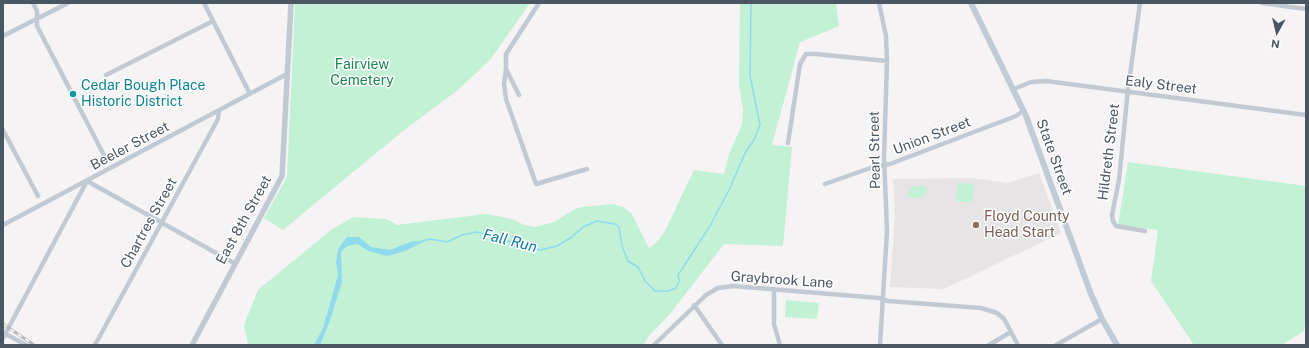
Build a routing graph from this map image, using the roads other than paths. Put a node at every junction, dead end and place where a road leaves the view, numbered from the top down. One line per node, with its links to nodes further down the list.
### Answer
1 (33, 3): 11 (street)
2 (68, 3): 11 (street)
3 (204, 3): 12 (street)
4 (290, 3): 16 (street, East 8th Street)
5 (538, 3): 15 (street)
6 (879, 3): 14 (street, Pearl Street)
7 (971, 3): 18 (main road, State Street)
8 (1140, 3): 19 (street, Hildreth Street)
9 (1262, 3): 10 (street)
10 (1306, 9)
11 (37, 19): 13 (street); 27 (street)
12 (213, 21): 17 (street); 20 (street)
13 (3, 36)
14 (887, 61): 26 (street); 28 (street, Pearl Street)
15 (506, 69): 21 (street); 29 (street)
16 (287, 74): 20 (street, Beeler Street); 36 (street, East 8th Street)
17 (106, 75)
18 (1014, 89): 19 (street, Ealy Street); 23 (main road, State Street)
19 (1127, 92): 24 (street, Ealy Street); 35 (street, Hildreth Street)
20 (250, 94): 22 (street, Beeler Street)
21 (519, 95)
22 (219, 111): 30 (street, Beeler Street); 33 (street, Chartres Street)
23 (1023, 111): 28 (street, Union Street); 40 (main road, State Street)
24 (1306, 115)
25 (3, 130): 32 (street)
26 (788, 143)
27 (107, 161)
28 (885, 165): 31 (street, Union Street); 38 (street, Pearl Street)
29 (587, 169)
30 (87, 181): 33 (street); 34 (street, Beeler Street); 42 (street)
31 (825, 184)
32 (38, 196)
33 (161, 223): 36 (street); 44 (street, Chartres Street)
34 (3, 224)
35 (1145, 230)
36 (234, 263): 45 (street, East 8th Street)
37 (774, 289): 38 (street, Graybrook Lane); 39 (street, Graybrook Lane); 48 (street)
38 (883, 298): 41 (street, Graybrook Lane); 49 (street, Pearl Street)
39 (694, 305): 46 (street, Graybrook Lane); 47 (street)
40 (1102, 319): 52 (street); 53 (main road, State Street)
41 (1011, 332): 50 (street); 51 (street, Graybrook Lane)
42 (4, 334): 43 (street)
43 (26, 345)
44 (94, 345)
45 (192, 345)
46 (654, 345)
47 (722, 345)
48 (780, 345)
49 (880, 345)
50 (989, 345)
51 (1018, 345)
52 (1056, 345)
53 (1117, 345)

